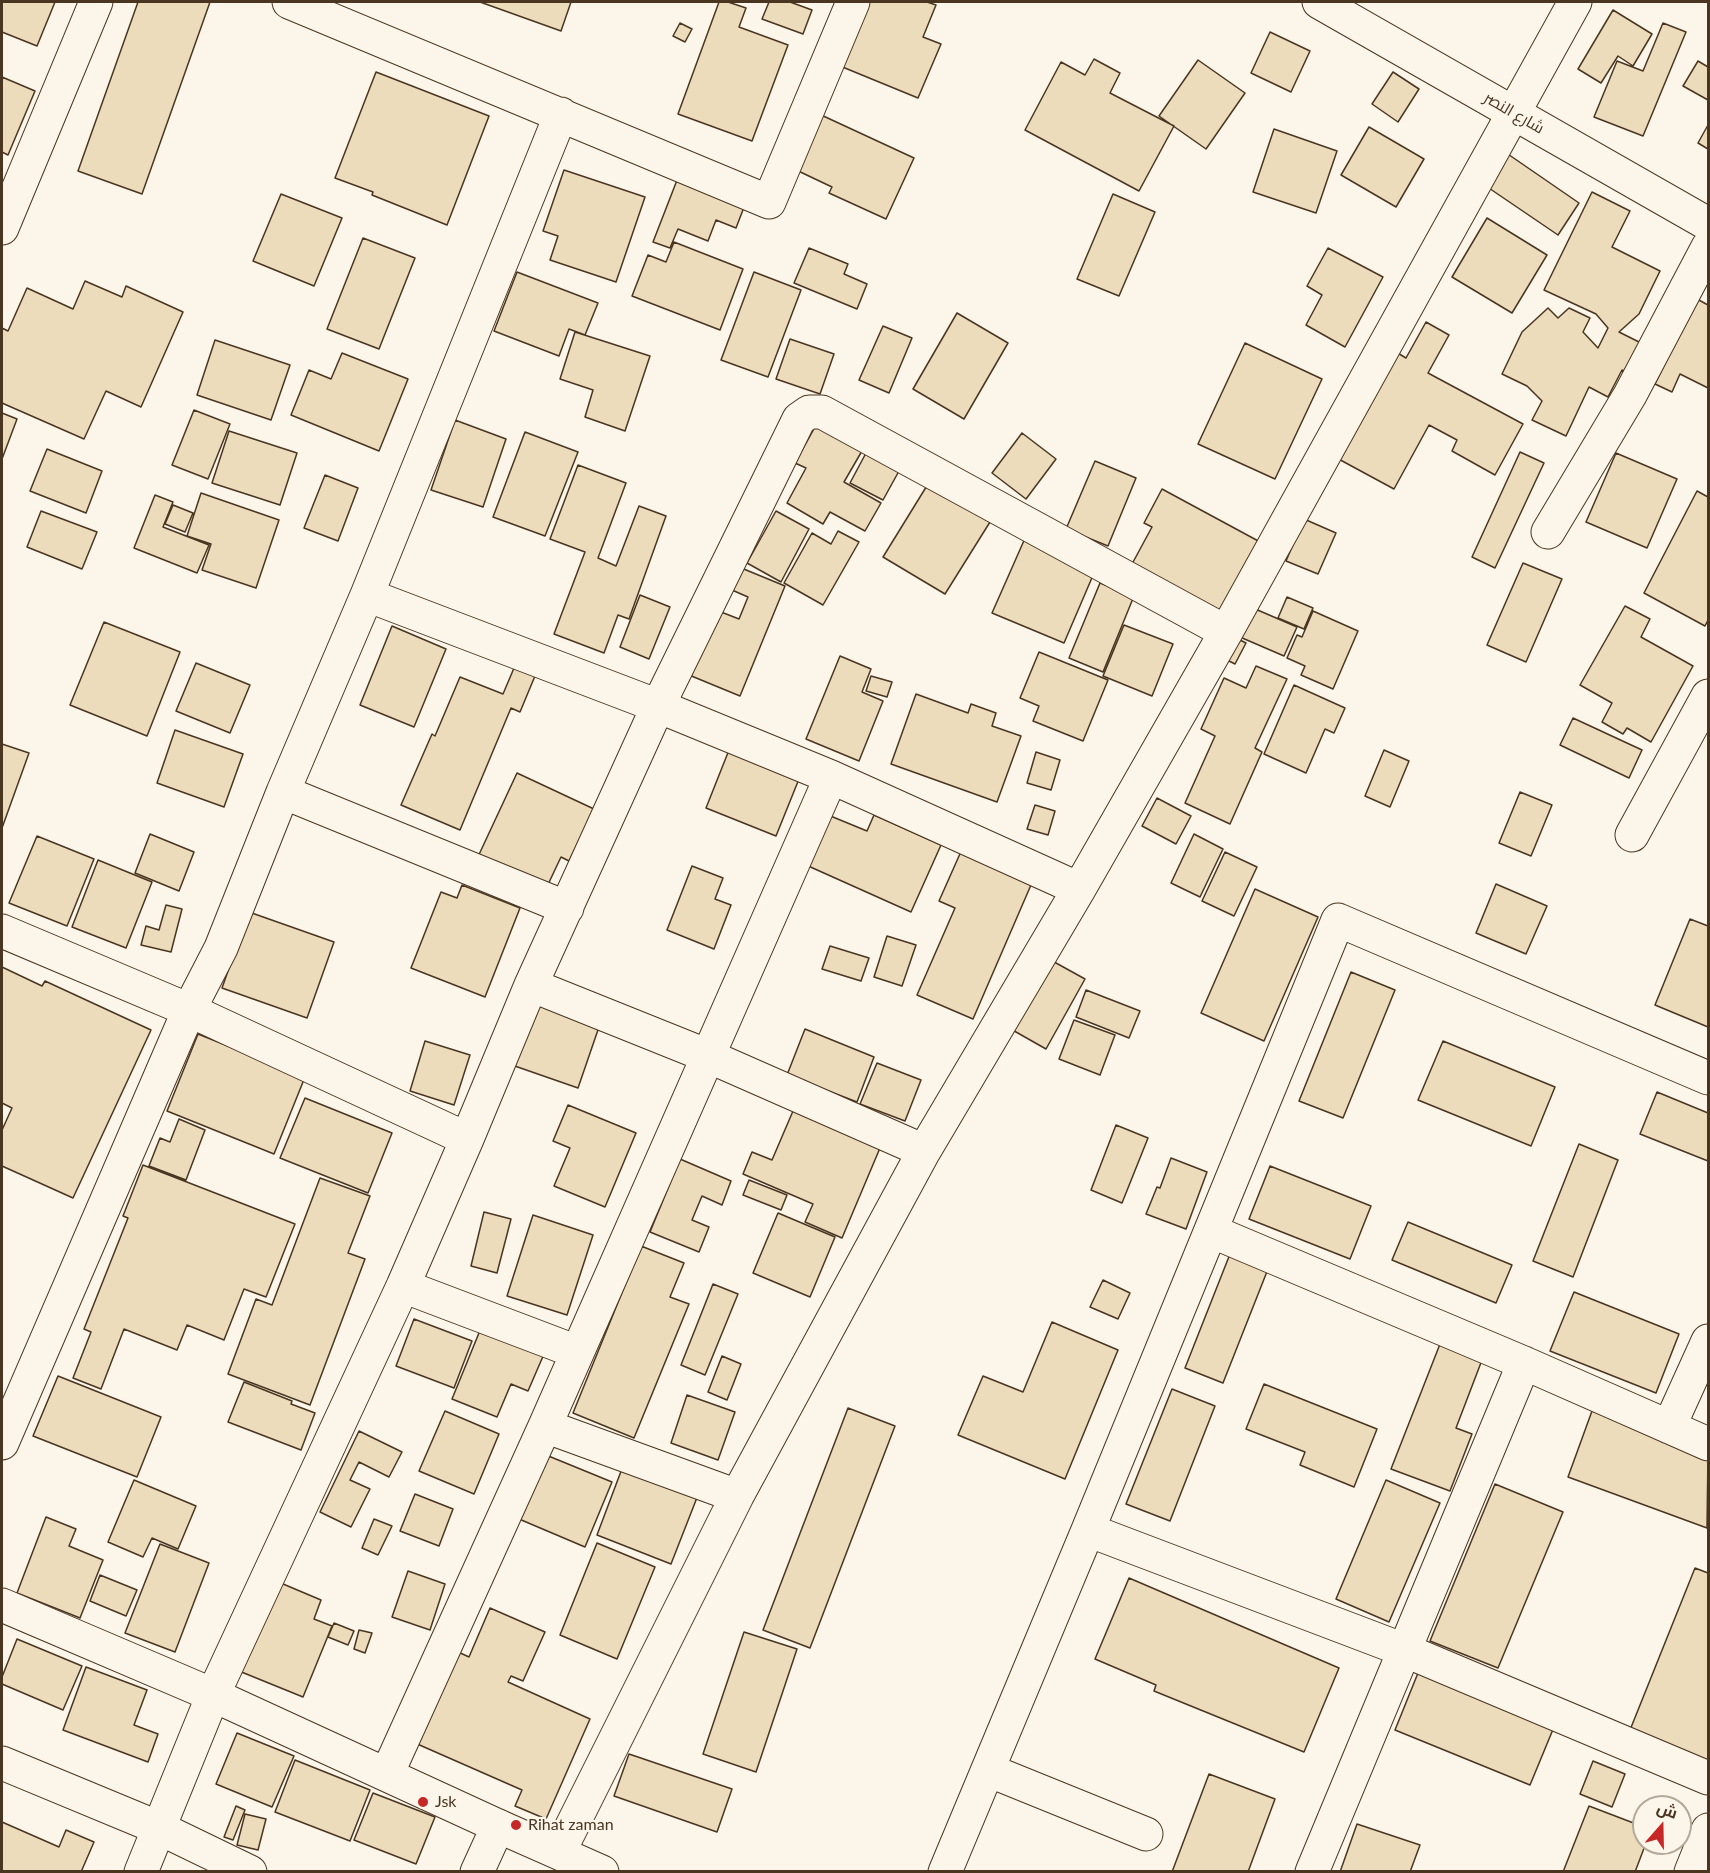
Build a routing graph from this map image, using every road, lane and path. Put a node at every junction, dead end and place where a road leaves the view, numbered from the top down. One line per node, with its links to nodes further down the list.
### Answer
1 (96, 2): 9 (street)
2 (290, 2): 7 (street)
3 (853, 2): 7 (street)
4 (1319, 2): 6 (street, شارع النصر)
5 (1575, 2): 6 (street)
6 (1513, 113): 8 (street, شارع النصر); 13 (street)
7 (561, 114): 12 (street)
8 (1708, 224)
9 (2, 228)
10 (1708, 247): 11 (street)
11 (1548, 532)
12 (367, 595): 15 (street); 17 (street)
13 (1226, 632): 15 (street); 19 (street)
14 (1708, 696): 18 (street)
15 (658, 706): 16 (street); 20 (street)
16 (831, 777): 19 (street); 24 (street)
17 (283, 792): 20 (street); 23 (street)
18 (1632, 835)
19 (1079, 889): 27 (street)
20 (567, 908): 22 (street)
21 (2, 931): 23 (street)
22 (531, 985): 24 (street); 26 (street)
23 (189, 1010): 26 (street); 35 (street)
24 (708, 1056): 27 (street); 31 (street)
25 (1708, 1078): 28 (street)
26 (467, 1139): 29 (street)
27 (924, 1151): 37 (street)
28 (1211, 1231): 32 (street); 38 (street)
29 (403, 1286): 31 (street); 41 (street)
30 (1708, 1341): 34 (street)
31 (578, 1352): 33 (street)
32 (1524, 1363): 34 (street); 40 (street)
33 (545, 1426): 37 (street); 44 (street)
34 (1669, 1426): 36 (street)
35 (2, 1443)
36 (1708, 1444)
37 (737, 1496): 50 (street)
38 (1088, 1530): 40 (street); 43 (street)
39 (2, 1605): 41 (street)
40 (1404, 1650): 45 (street); 56 (street)
41 (213, 1695): 44 (street); 47 (street)
42 (2, 1763): 47 (street)
43 (988, 1770): 49 (street); 55 (street)
44 (387, 1774): 46 (street)
45 (1708, 1778)
46 (498, 1826): 50 (street); 53 (street)
47 (159, 1828): 51 (street); 52 (street)
48 (1708, 1830): 57 (street)
49 (1146, 1834)
50 (559, 1852): 54 (street)
51 (141, 1872)
52 (250, 1872)
53 (477, 1872)
54 (602, 1872)
55 (945, 1872)
56 (1312, 1872)
57 (1691, 1872)

